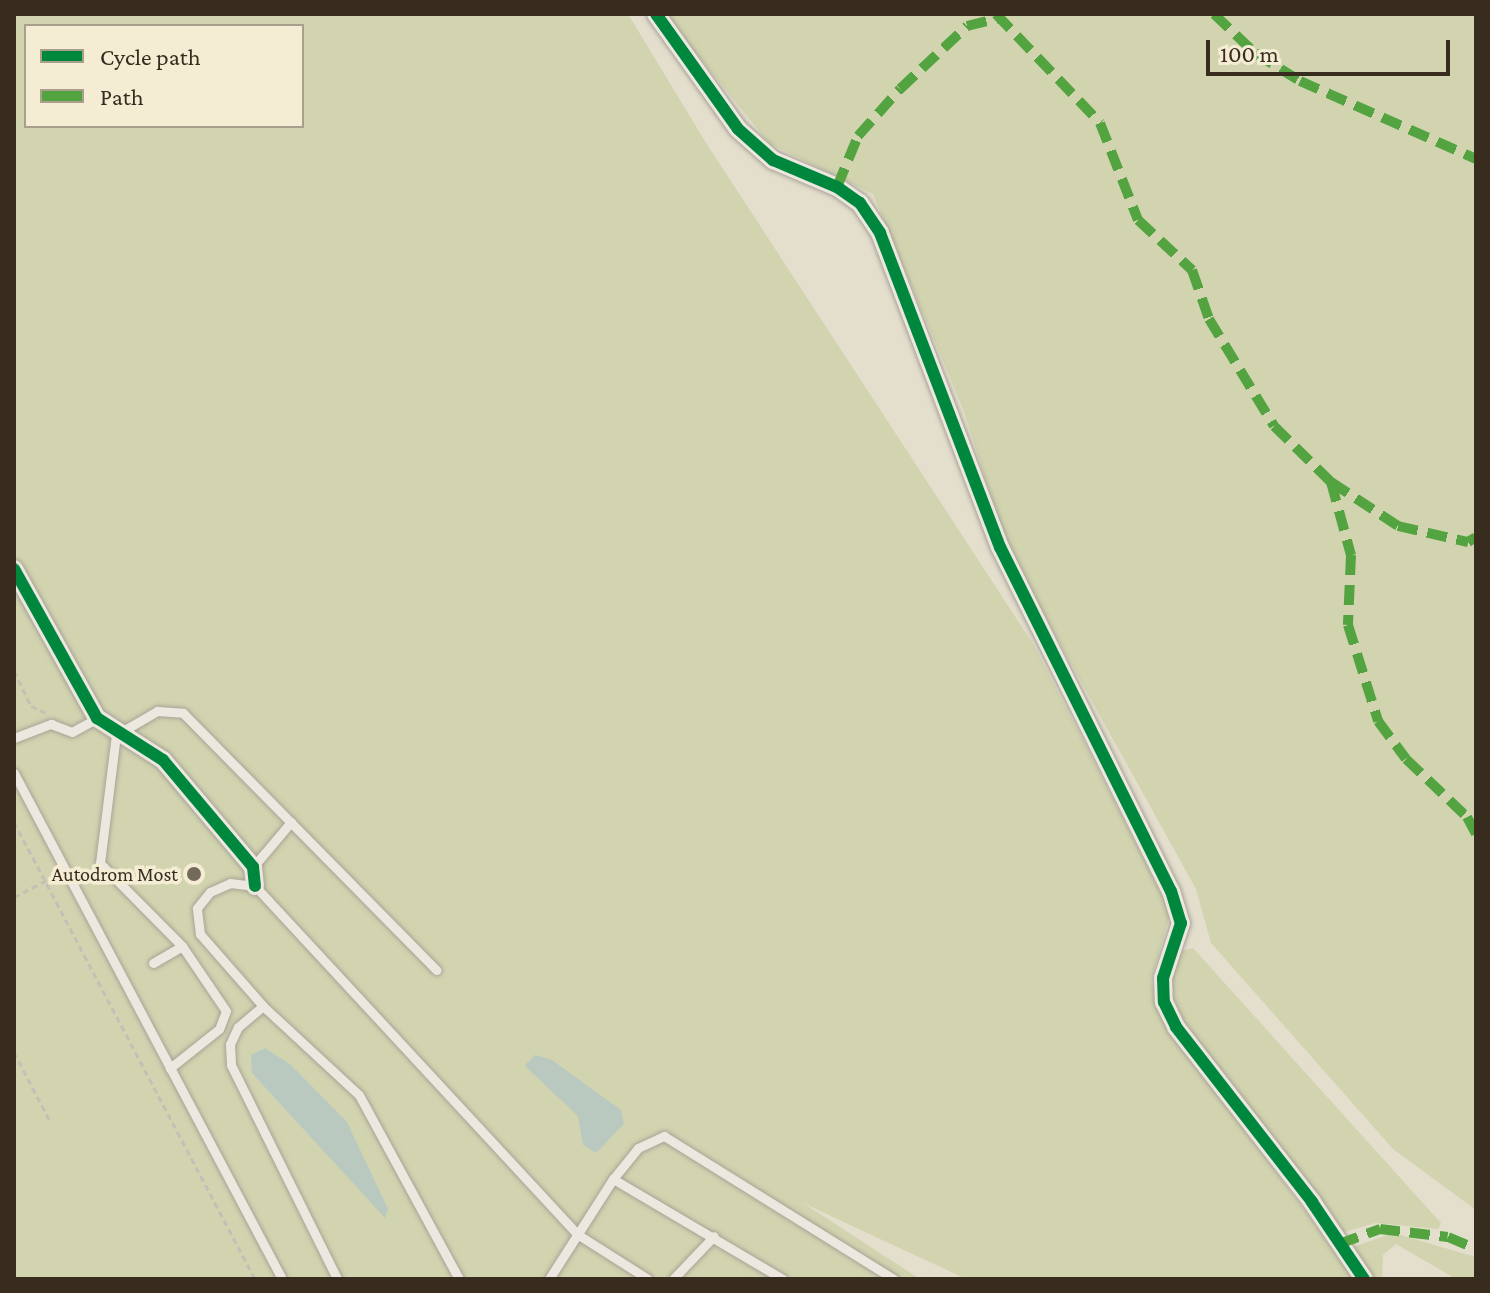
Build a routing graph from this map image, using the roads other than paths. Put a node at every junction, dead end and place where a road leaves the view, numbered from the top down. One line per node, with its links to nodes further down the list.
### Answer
1 (656, 14): 27 (street)
2 (14, 569): 3 (street)
3 (97, 718): 4 (street); 5 (lane)
4 (116, 735): 7 (lane); 8 (street); 9 (lane)
5 (14, 738)
6 (14, 773): 15 (lane)
7 (291, 822): 8 (lane); 11 (lane)
8 (254, 876): 12 (lane); 17 (lane)
9 (182, 946): 10 (lane); 13 (lane)
10 (153, 963)
11 (436, 970)
12 (263, 1006): 14 (lane); 21 (lane)
13 (219, 1029): 14 (lane); 15 (lane)
14 (230, 1044): 20 (lane)
15 (170, 1068): 19 (lane)
16 (613, 1179): 17 (lane); 18 (lane); 26 (lane)
17 (577, 1234): 22 (lane); 23 (lane)
18 (714, 1236): 24 (lane); 25 (lane)
19 (282, 1279)
20 (337, 1279)
21 (459, 1279)
22 (549, 1279)
23 (648, 1279)
24 (673, 1279)
25 (783, 1279)
26 (894, 1279)
27 (1364, 1279)

